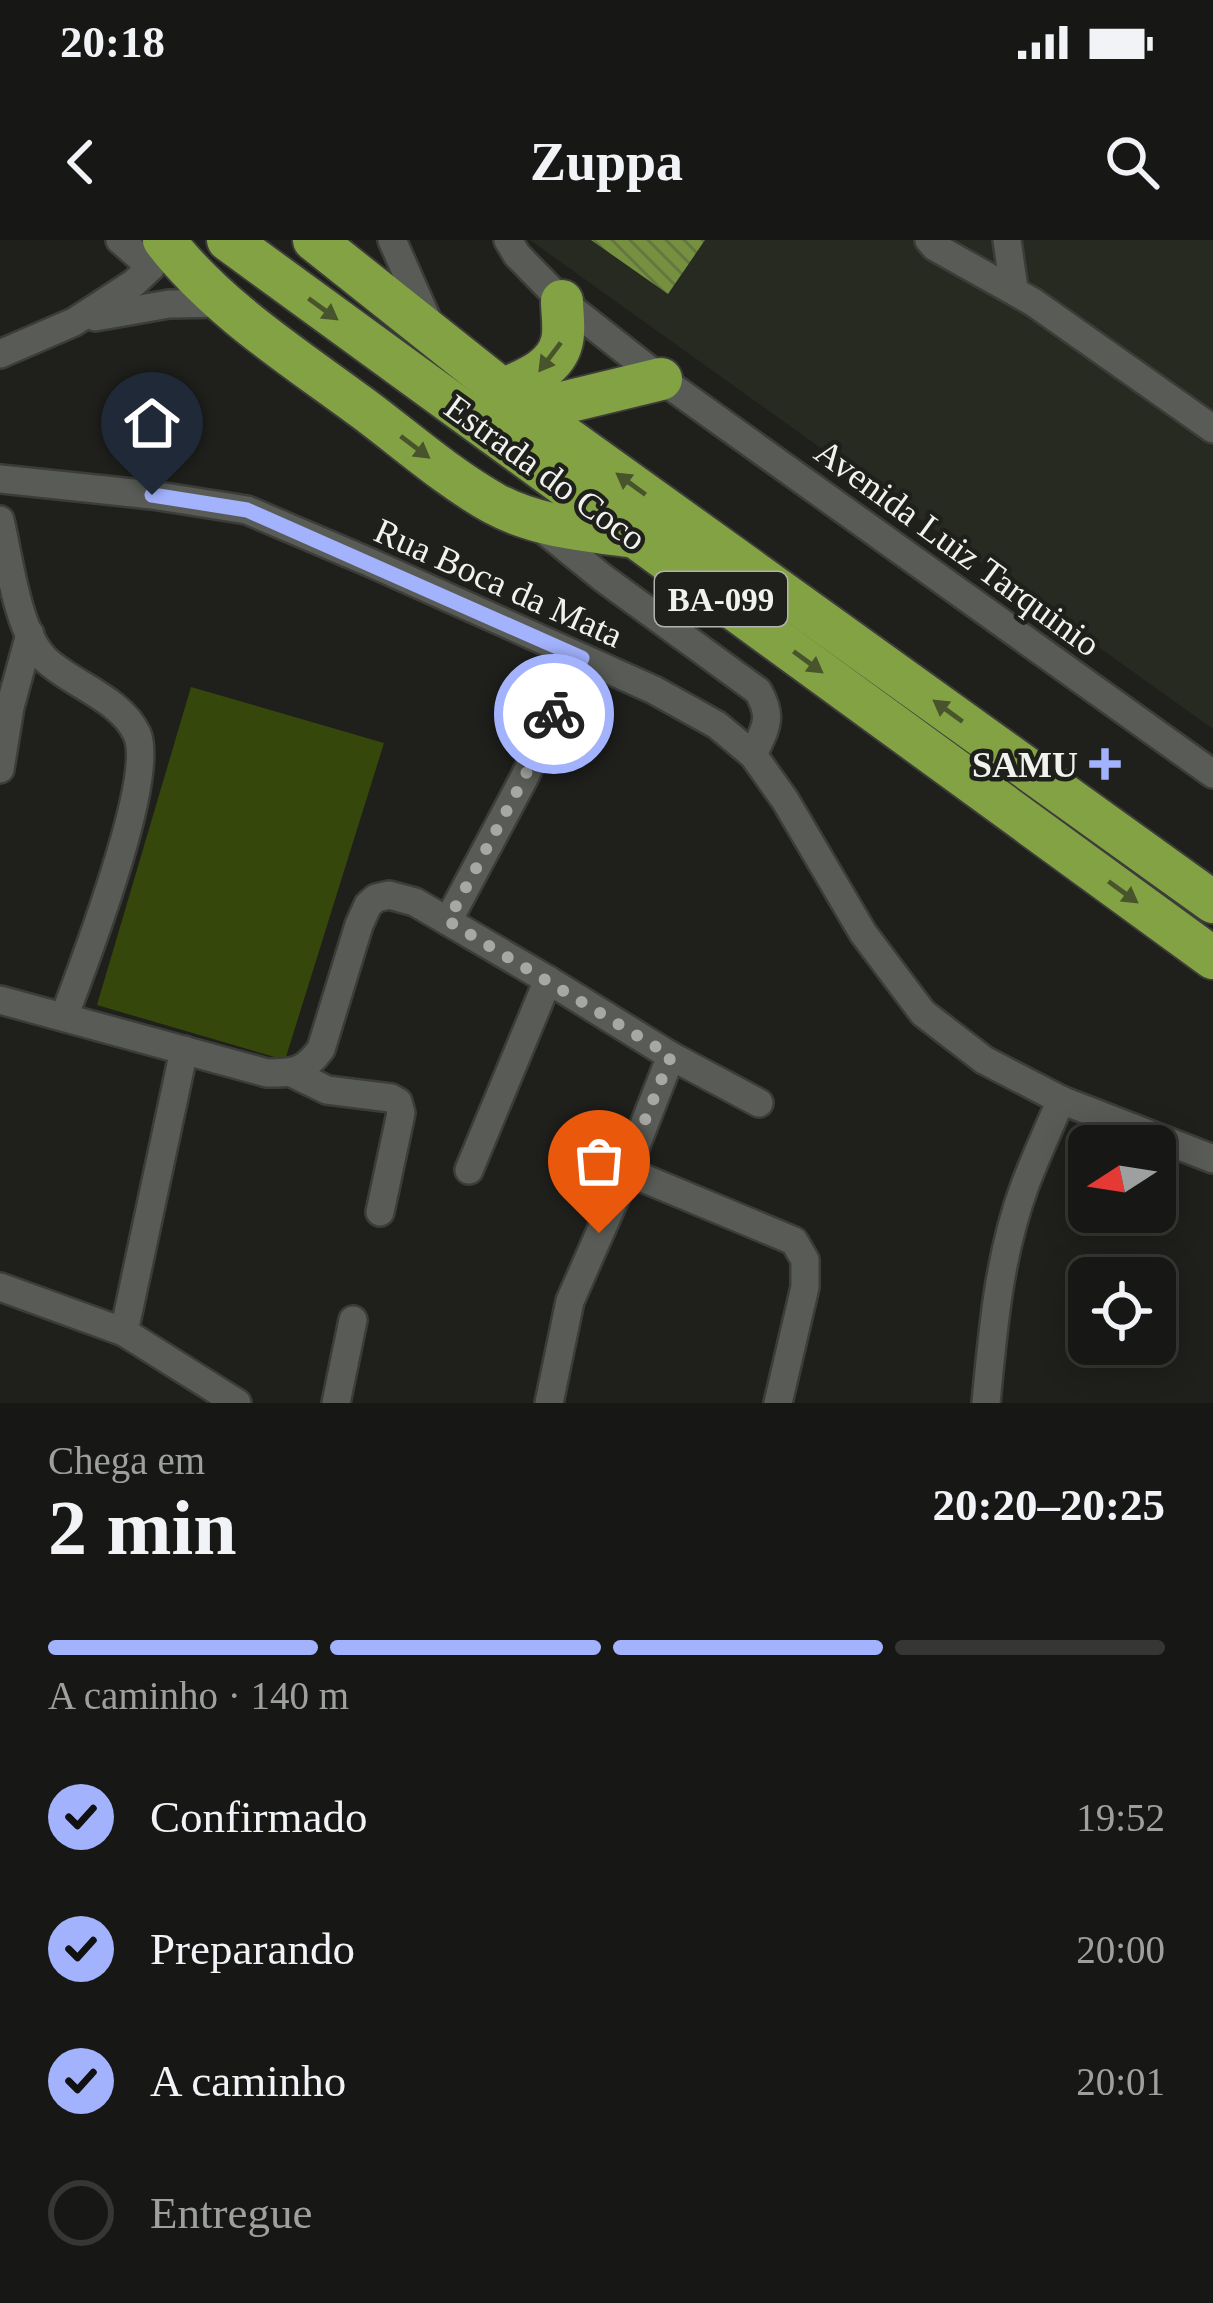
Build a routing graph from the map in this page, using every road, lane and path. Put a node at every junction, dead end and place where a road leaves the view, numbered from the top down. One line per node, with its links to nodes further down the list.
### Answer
1 (120, 240): 8 (street)
2 (228, 240): 21 (highway, Estrada do Coco / BA-099, one-way to 21)
3 (314, 240): 13 (highway, Estrada do Coco / BA-099)
4 (392, 240): 13 (street)
5 (508, 240): 10 (street, Avenida Luiz Tarquinio)
6 (929, 240): 9 (street)
7 (1007, 240): 9 (street)
8 (158, 249): 11 (highway); 12 (street)
9 (1014, 289): 17 (street)
10 (562, 301): 15 (street, Avenida Luiz Tarquinio); 16 (highway, one-way to 16)
11 (223, 303): 12 (street); 19 (highway, one-way to 19)
12 (74, 322): 14 (street)
13 (434, 335): 16 (highway, Estrada do Coco / BA-099)
14 (0, 354)
15 (661, 379): 16 (highway); 26 (street, Avenida Luiz Tarquinio)
16 (515, 400): 27 (highway, Estrada do Coco / BA-099, one-way to 16)
17 (1213, 429)
18 (0, 479): 23 (street, Rua Boca da Mata)
19 (531, 519): 21 (highway); 24 (street)
20 (0, 520): 22 (street)
21 (636, 537): 29 (highway, Estrada do Coco / BA-099, one-way to 29)
22 (30, 634): 25 (street); 32 (street)
23 (582, 658): 24 (street, Rua Boca da Mata); 28 (street)
24 (753, 755): 36 (street, Rua Boca da Mata)
25 (0, 769)
26 (1213, 774)
27 (1213, 902)
28 (448, 921): 30 (street); 35 (street)
29 (1213, 958)
30 (548, 980): 34 (street); 39 (street)
31 (0, 1000): 32 (street)
32 (64, 1016): 33 (street)
33 (184, 1050): 35 (street); 44 (street)
34 (671, 1056): 37 (street); 40 (street)
35 (280, 1073): 41 (street)
36 (1061, 1100): 38 (street, Rua Boca da Mata); 50 (street)
37 (759, 1103)
38 (1213, 1159)
39 (469, 1170)
40 (626, 1171): 48 (street); 49 (street)
41 (380, 1212)
42 (0, 1286): 44 (street)
43 (353, 1320): 47 (street)
44 (124, 1332): 45 (street)
45 (204, 1394): 46 (street)
46 (237, 1403)
47 (336, 1403)
48 (549, 1403)
49 (778, 1403)
50 (986, 1403)

